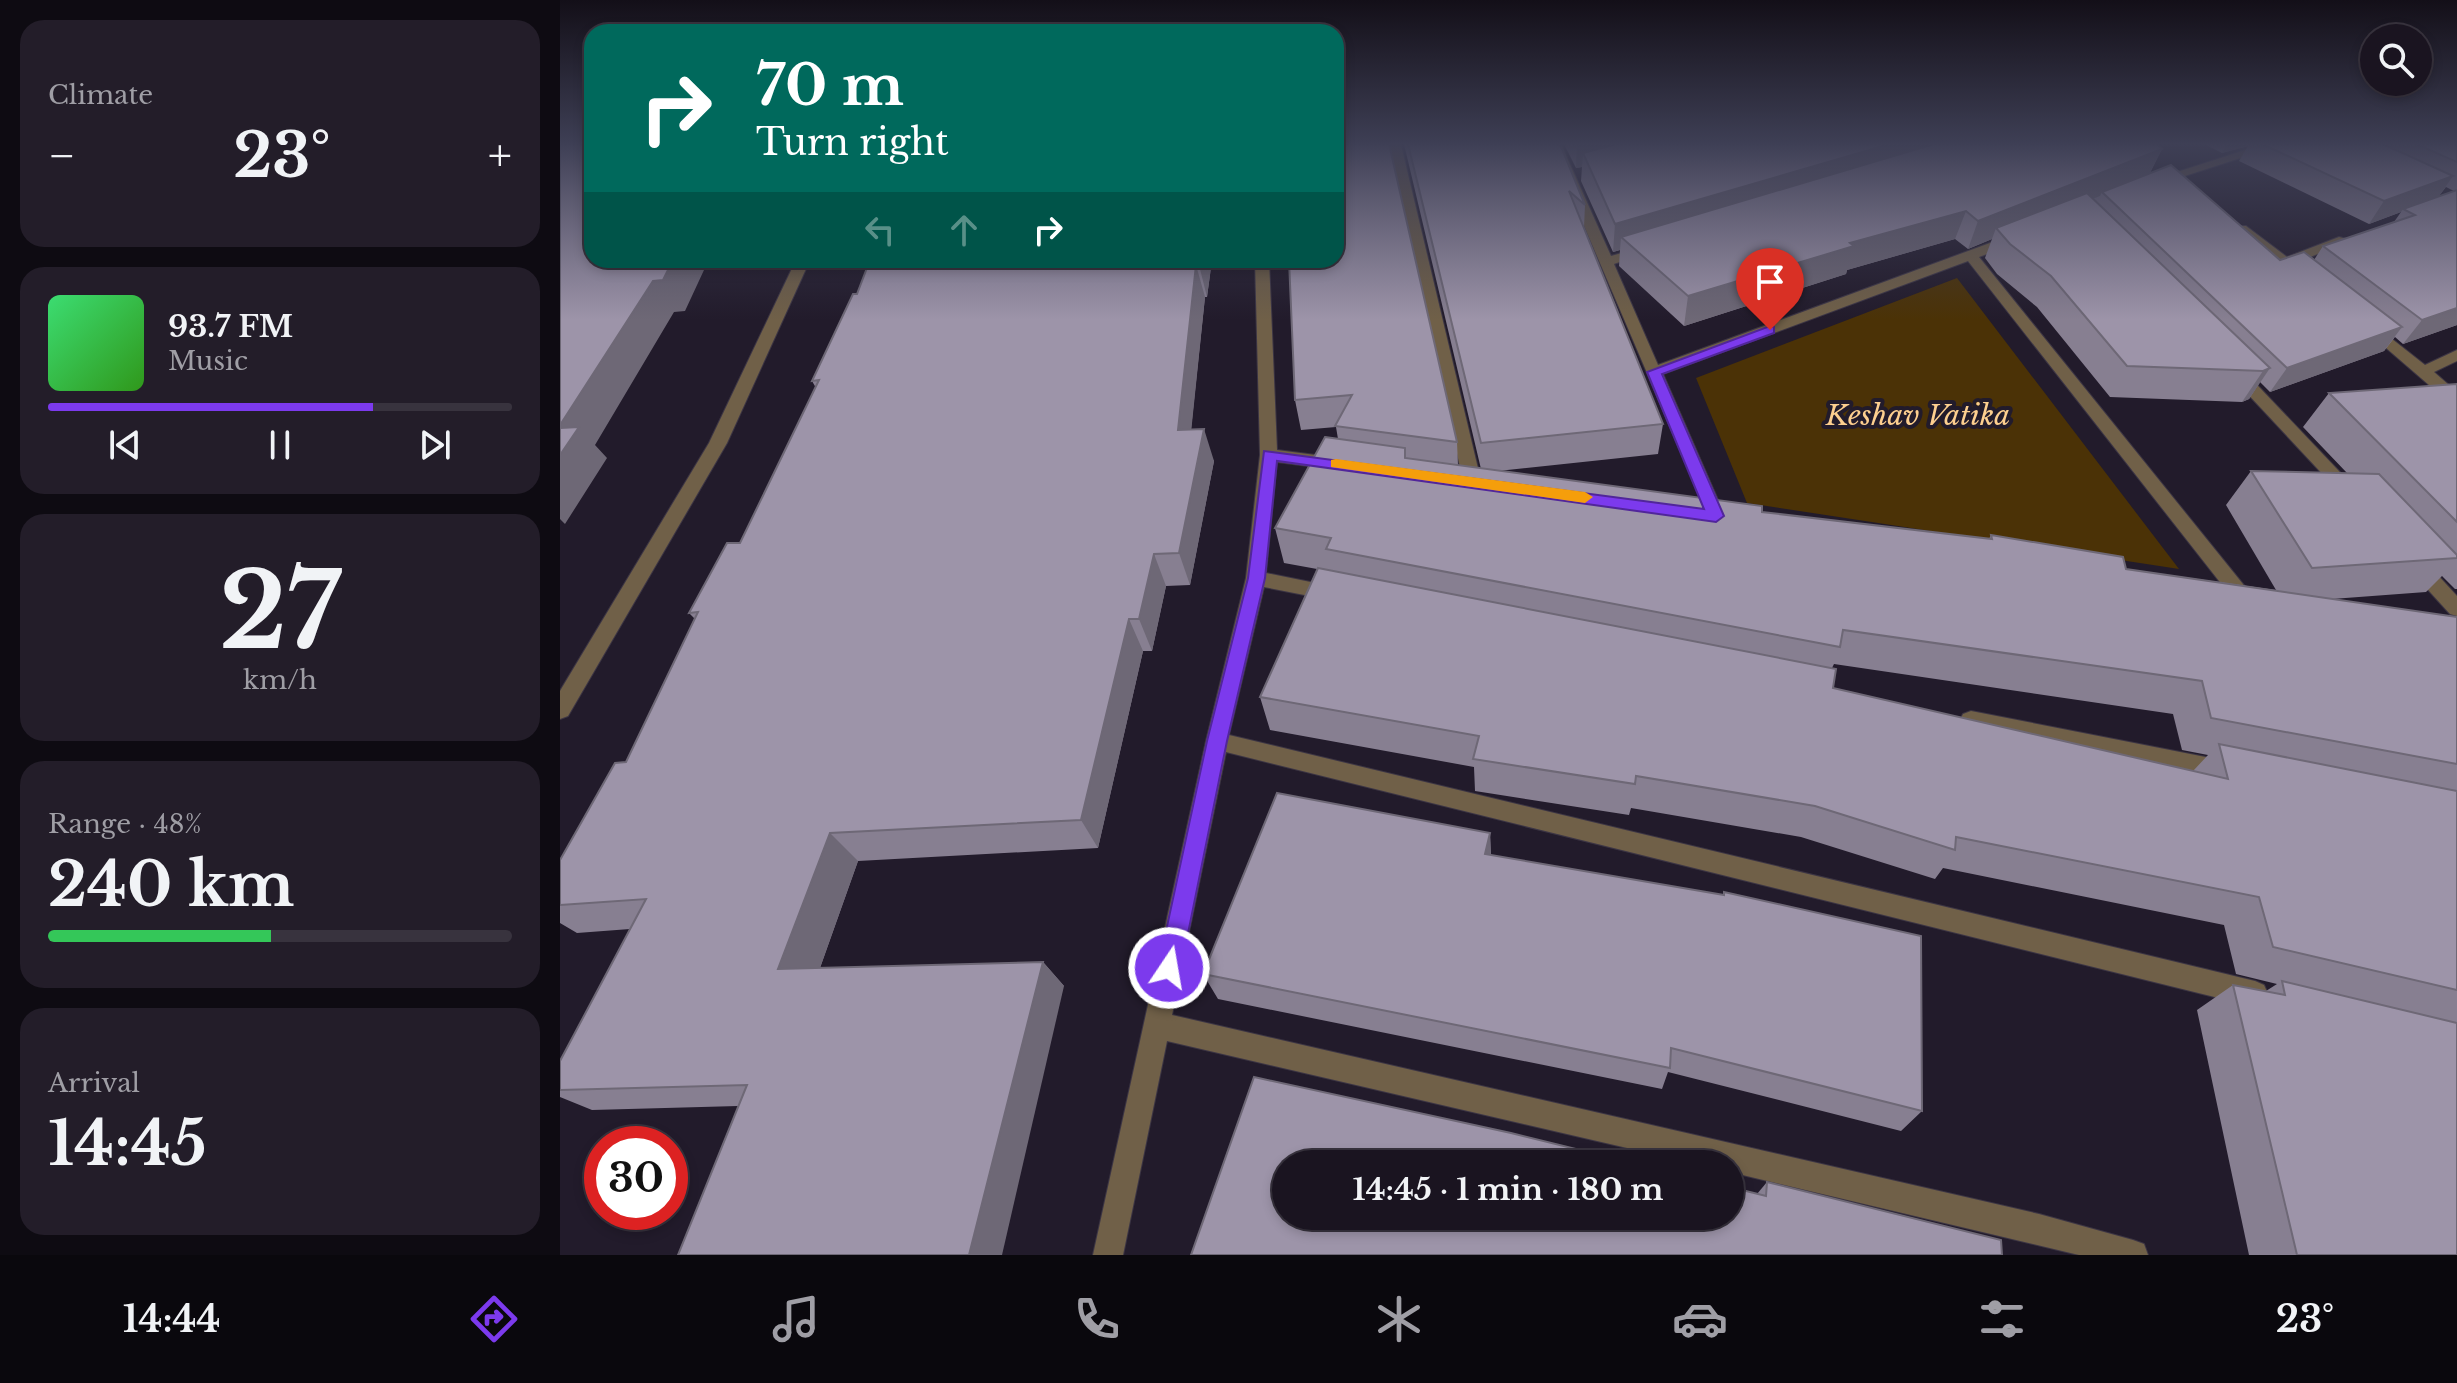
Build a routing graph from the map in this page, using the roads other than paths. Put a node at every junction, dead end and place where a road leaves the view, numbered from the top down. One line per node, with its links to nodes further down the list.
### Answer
1 (1405, 203): 21 (street)
2 (1587, 203): 8 (street)
3 (2226, 219): 9 (street)
4 (2025, 235): 7 (street)
5 (2359, 235): 9 (street)
6 (1652, 248): 8 (street)
7 (1971, 256): 17 (street); 27 (street)
8 (1606, 262): 17 (street)
9 (2286, 262): 12 (street)
10 (799, 268): 29 (street)
11 (1262, 268): 19 (street)
12 (2311, 281)
13 (2359, 318): 16 (street)
14 (2457, 355): 16 (street)
15 (2228, 363): 22 (street)
16 (2424, 371): 18 (street)
17 (1654, 372): 23 (street)
18 (2457, 400)
19 (1269, 455): 20 (street); 25 (street)
20 (1363, 467)
21 (1471, 481)
22 (2364, 508)
23 (1716, 516)
24 (2405, 553): 28 (street)
25 (1256, 578): 26 (street); 31 (street)
26 (1350, 597)
27 (2219, 602)
28 (2457, 609)
29 (560, 710)
30 (1942, 715): 32 (street)
31 (1217, 741): 33 (street); 34 (street)
32 (2254, 777)
33 (2271, 998)
34 (1157, 1025): 35 (street); 36 (street)
35 (1108, 1255)
36 (2133, 1255)

